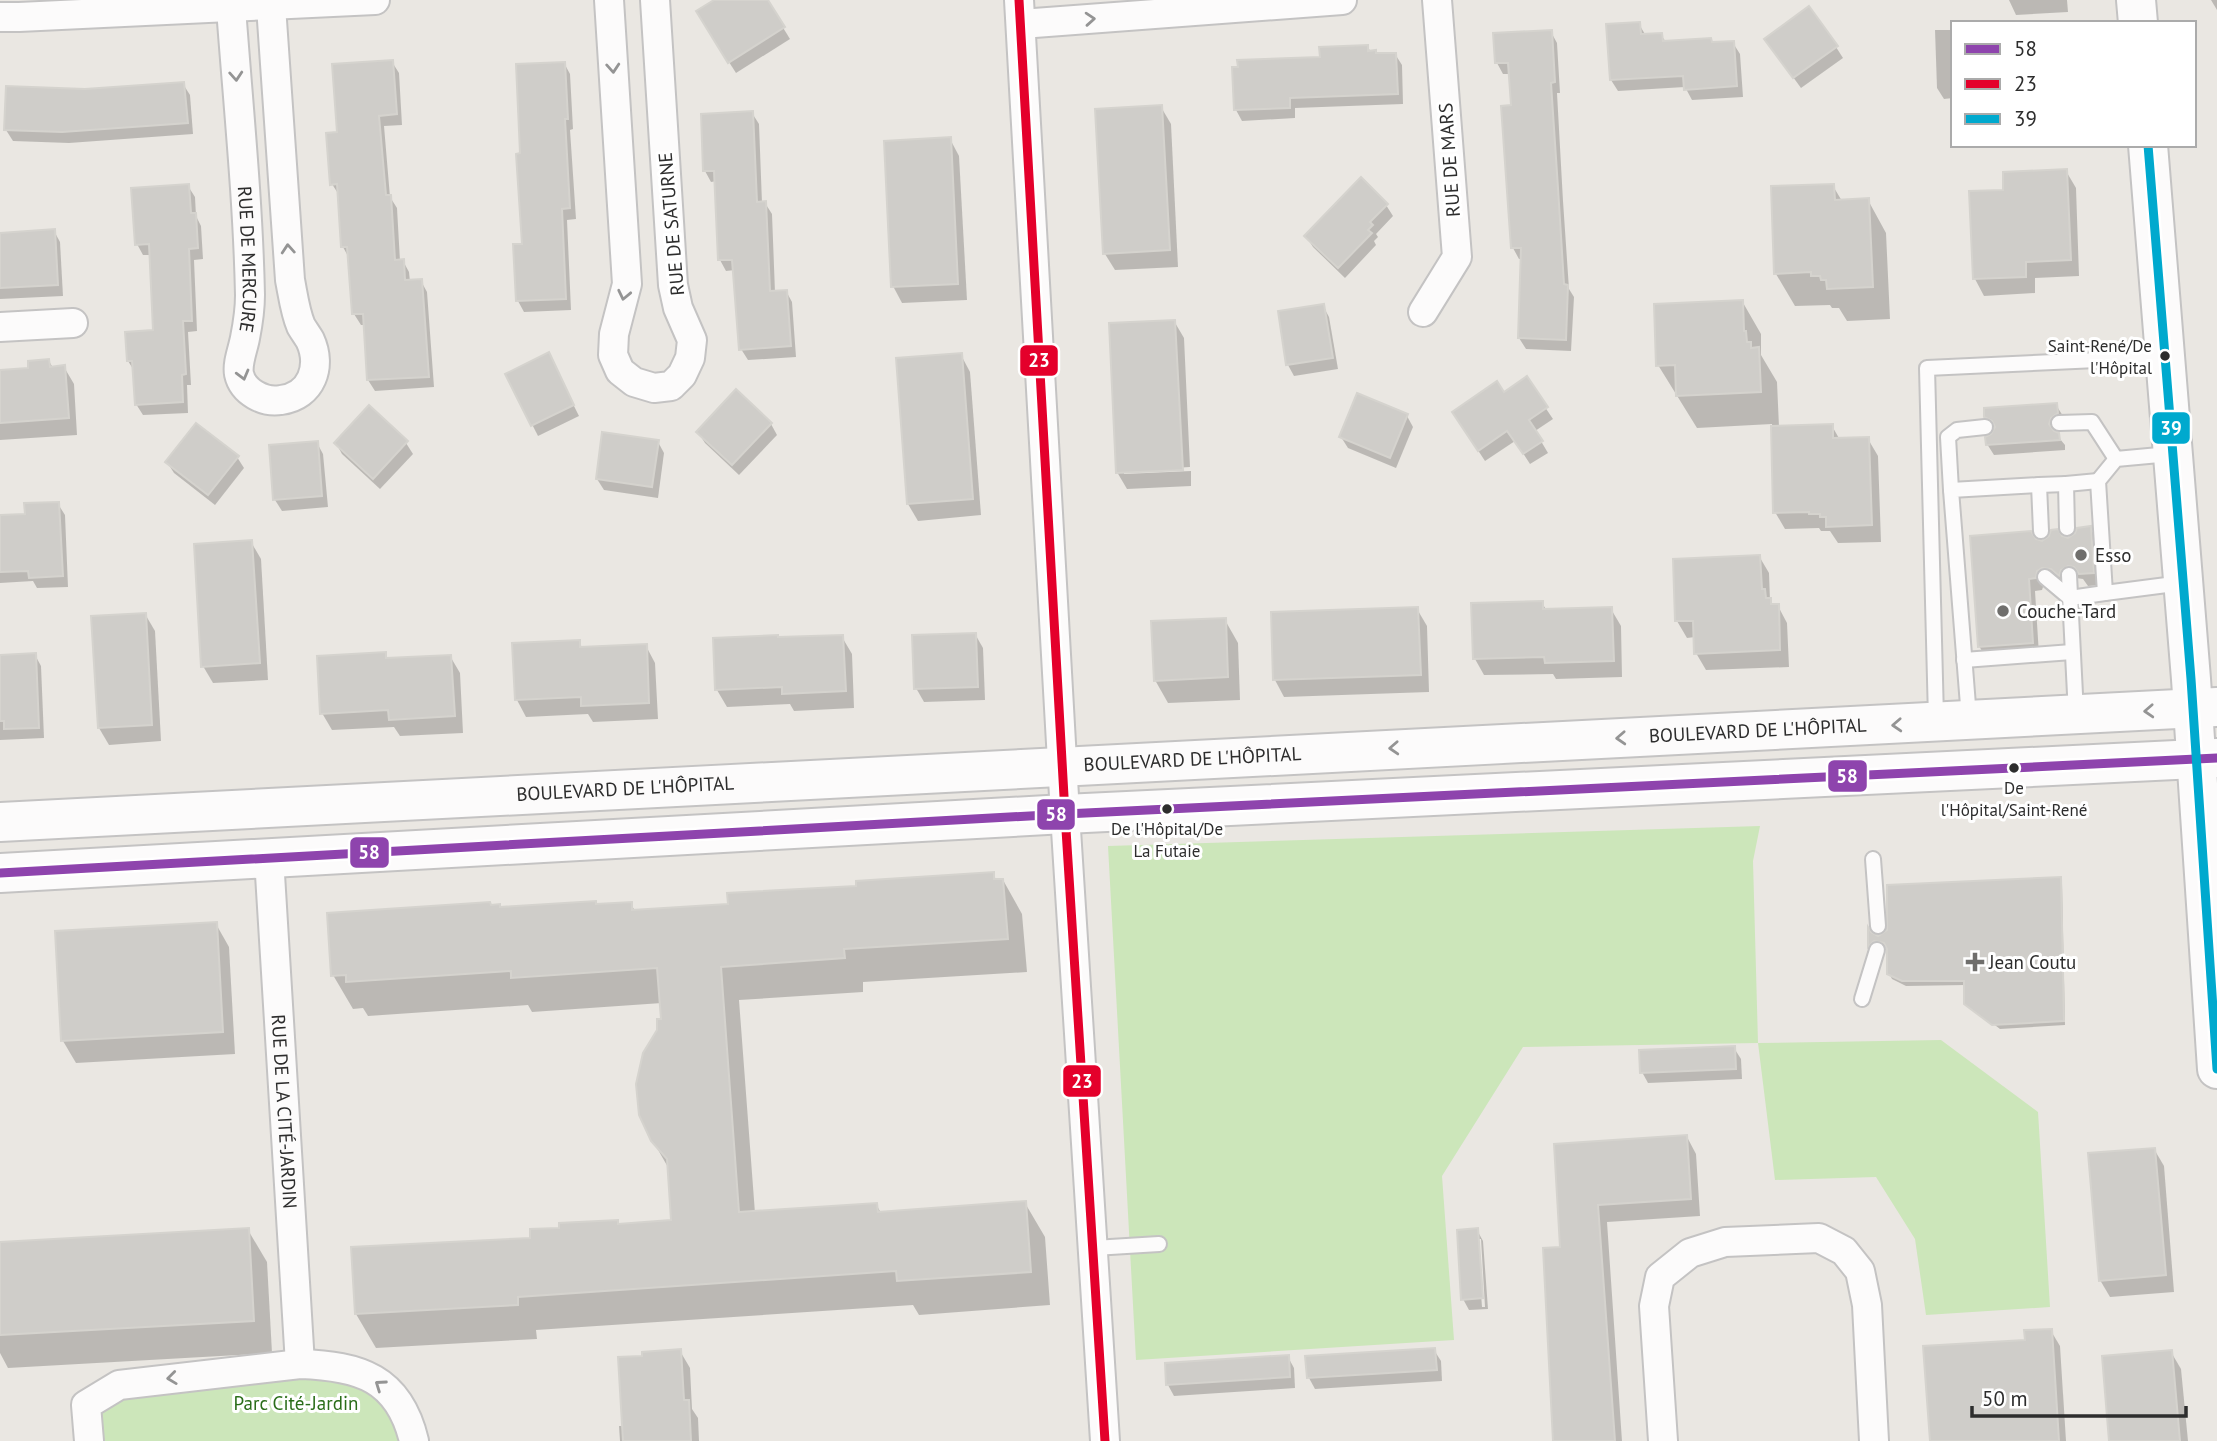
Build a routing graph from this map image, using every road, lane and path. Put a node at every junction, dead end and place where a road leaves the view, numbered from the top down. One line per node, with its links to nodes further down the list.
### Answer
1 (374, 0): 7 (street)
2 (609, 0): 3 (street, RUE DE SATURNE, one-way to 3)
3 (655, 0)
4 (1342, 0): 9 (street, one-way to 4)
5 (1437, 0): 13 (street, RUE DE MARS)
6 (2136, 0): 11 (main road)
7 (271, 6): 8 (street); 8 (street, RUE DE MERCURE, one-way to 7)
8 (231, 8): 10 (street)
9 (1020, 12): 38 (street)
10 (0, 16)
11 (2138, 21)
12 (2148, 147): 16 (main road)
13 (1423, 312)
14 (74, 323): 15 (street)
15 (0, 327)
16 (2164, 357): 19 (main road); 36 (lane)
17 (2059, 424): 20 (lane)
18 (1985, 426): 24 (lane)
19 (2172, 454): 20 (lane); 29 (main road)
20 (2116, 459): 21 (lane)
21 (2098, 481): 22 (lane); 30 (lane)
22 (2066, 484): 23 (lane); 25 (lane)
23 (2039, 485): 24 (lane); 26 (lane)
24 (1951, 490): 33 (lane)
25 (2067, 528)
26 (2041, 530)
27 (2069, 575): 31 (lane)
28 (2045, 577): 31 (lane)
29 (2182, 583): 30 (lane); 34 (main road)
30 (2105, 593): 31 (lane)
31 (2070, 597): 32 (lane)
32 (2072, 652): 33 (lane); 35 (lane)
33 (1964, 660): 36 (lane)
34 (2205, 708): 35 (main road, BOULEVARD DE L'HÔPITAL, one-way to 35); 37 (main road)
35 (2076, 715): 36 (main road, BOULEVARD DE L'HÔPITAL)
36 (1952, 722): 38 (main road, BOULEVARD DE L'HÔPITAL, one-way to 38)
37 (2206, 759): 39 (main road); 47 (main road)
38 (1063, 764): 39 (street); 40 (main road, BOULEVARD DE L'HÔPITAL)
39 (1065, 814): 41 (main road); 49 (street)
40 (0, 822)
41 (269, 858): 43 (main road); 50 (street, RUE DE LA CITÉ-JARDIN)
42 (1873, 859): 44 (lane)
43 (0, 873)
44 (1878, 926)
45 (1877, 950): 46 (lane)
46 (1862, 999)
47 (2217, 1069)
48 (1159, 1244): 49 (lane)
49 (1094, 1248): 53 (street)
50 (300, 1364): 51 (street, one-way to 51); 52 (street, one-way to 50)
51 (89, 1441)
52 (414, 1441)
53 (1105, 1441)
54 (1663, 1441): 55 (street)
55 (1874, 1441)

